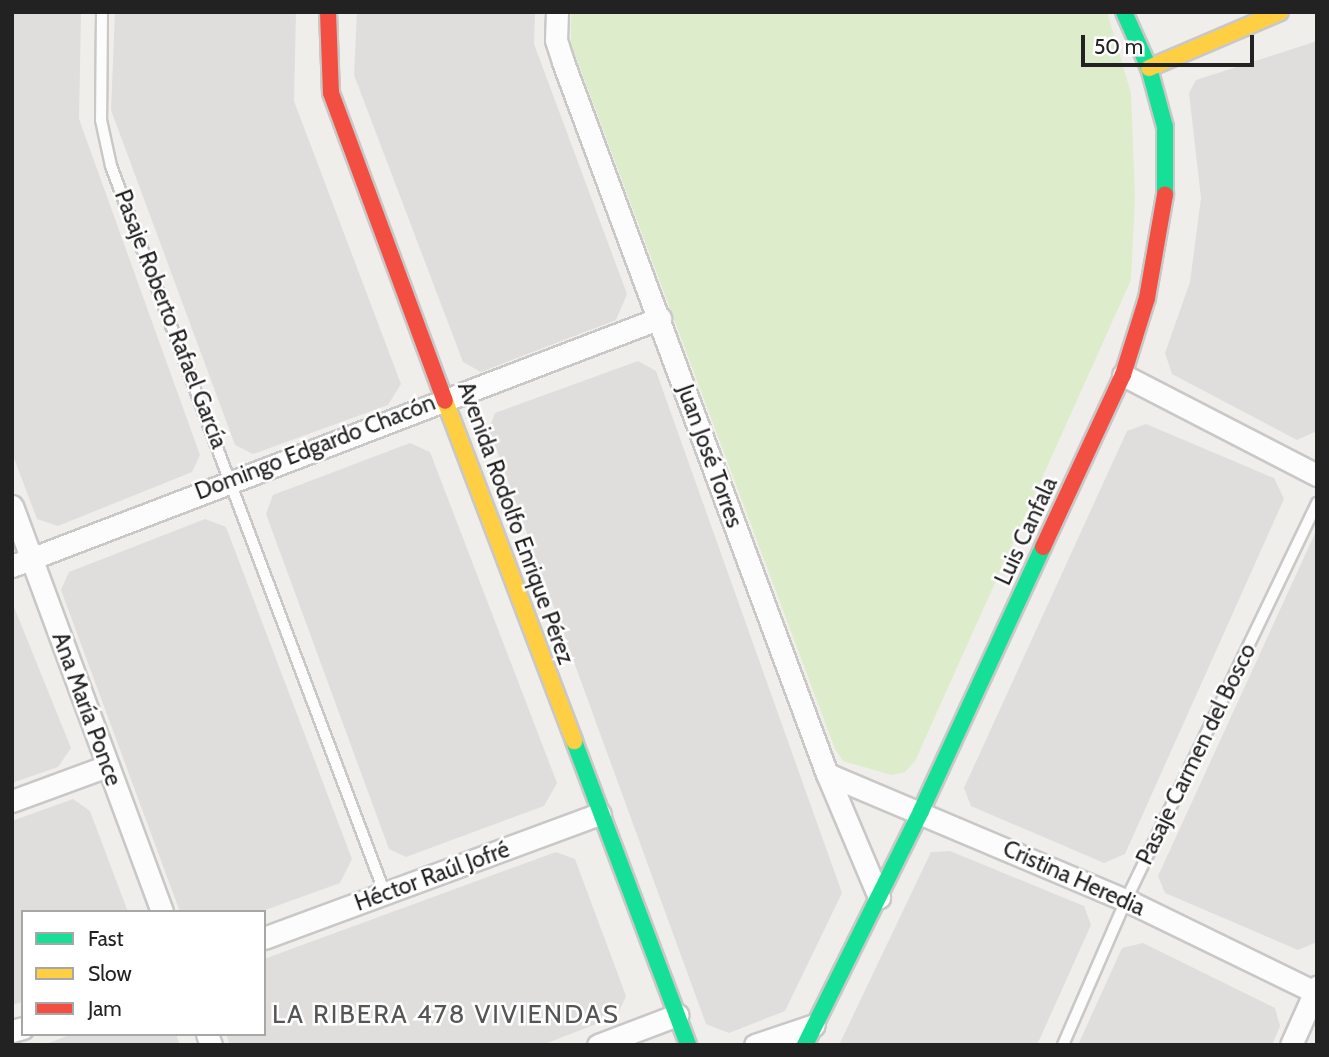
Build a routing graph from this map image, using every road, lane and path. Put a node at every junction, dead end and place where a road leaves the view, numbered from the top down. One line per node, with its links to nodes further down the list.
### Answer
1 (102, 12): 11 (lane, Pasaje Roberto Rafael García)
2 (328, 12): 9 (street, Avenida Rodolfo Enrique Pérez)
3 (557, 12): 7 (street, Juan José Torres)
4 (1124, 12): 6 (street, Luis Canfala)
5 (1280, 12): 6 (street)
6 (1149, 68): 8 (street, Luis Canfala)
7 (660, 318): 9 (street, Domingo Edgardo Chacón); 17 (street, Juan José Torres)
8 (1123, 375): 10 (street); 19 (street, Luis Canfala)
9 (445, 397): 11 (street, Domingo Edgardo Chacón); 20 (street, Avenida Rodolfo Enrique Pérez)
10 (1317, 475)
11 (232, 479): 14 (street, Domingo Edgardo Chacón); 21 (lane, Pasaje Roberto Rafael García)
12 (1317, 503): 23 (lane, Pasaje Carmen del Bosco)
13 (12, 506): 14 (street, Ana María Ponce)
14 (33, 558): 15 (street, Domingo Edgardo Chacón); 16 (street, Ana María Ponce)
15 (12, 566)
16 (107, 765): 18 (street); 24 (street, Ana María Ponce)
17 (827, 774): 19 (street, Cristina Heredia); 22 (street, Juan José Torres)
18 (12, 801)
19 (921, 811): 22 (street, Luis Canfala); 23 (street, Cristina Heredia)
20 (600, 814): 21 (street, Héctor Raúl Jofré); 27 (street, Avenida Rodolfo Enrique Pérez)
21 (385, 894): 25 (street, Héctor Raúl Jofré)
22 (879, 897): 28 (street, Luis Canfala)
23 (1126, 900): 26 (street, Cristina Heredia); 33 (lane, Pasaje Carmen del Bosco)
24 (161, 910)
25 (266, 937)
26 (1316, 991): 34 (street)
27 (677, 1015): 29 (street); 30 (street, Avenida Rodolfo Enrique Pérez)
28 (814, 1025): 31 (street); 32 (street, Luis Canfala)
29 (598, 1045)
30 (688, 1045)
31 (755, 1045)
32 (805, 1045)
33 (1063, 1045)
34 (1291, 1045)

